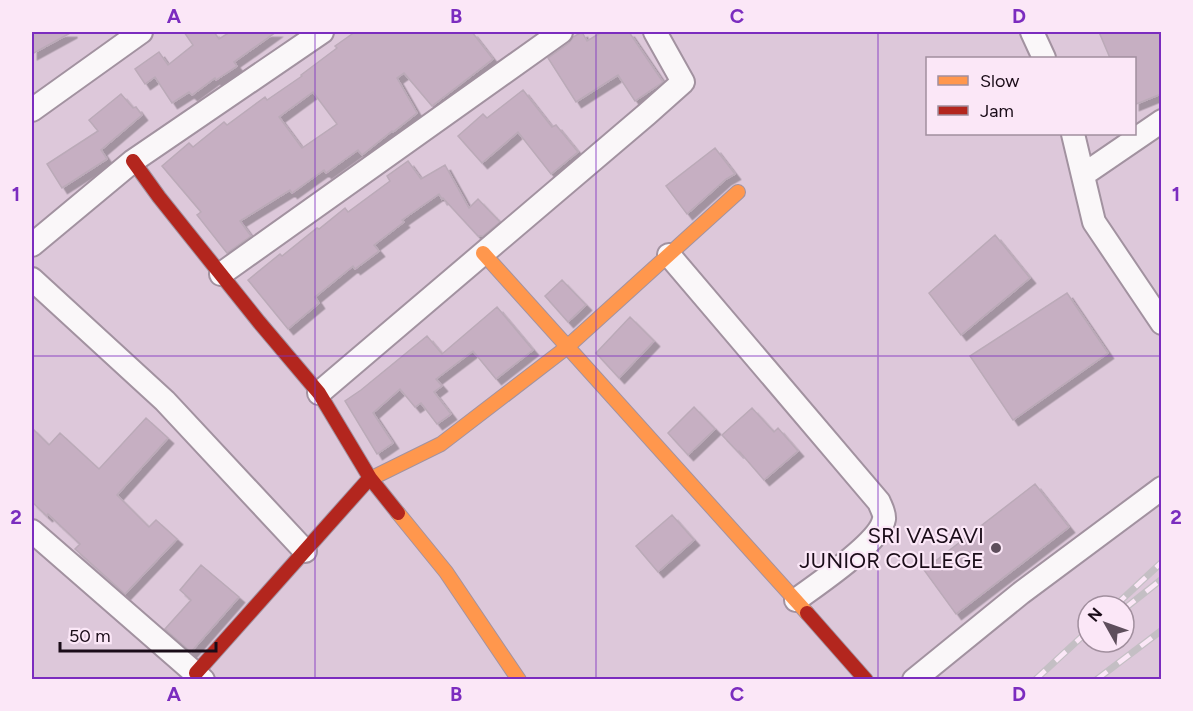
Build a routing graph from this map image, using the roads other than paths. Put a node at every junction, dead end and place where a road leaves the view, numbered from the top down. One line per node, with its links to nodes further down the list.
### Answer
1 (141, 32): 7 (street)
2 (322, 32): 10 (street)
3 (561, 32): 16 (street)
4 (655, 32): 14 (street)
5 (1032, 32): 6 (street)
6 (1044, 57)
7 (32, 110)
8 (1161, 120): 11 (street)
9 (1072, 135): 11 (street)
10 (133, 161): 13 (street); 16 (street)
11 (1083, 175): 18 (street)
12 (738, 192): 15 (street)
13 (32, 245)
14 (483, 253): 19 (street); 20 (street)
15 (669, 255): 19 (street); 25 (street)
16 (221, 274): 20 (street)
17 (32, 279): 24 (street)
18 (1161, 323)
19 (566, 348): 21 (street); 25 (street)
20 (319, 393): 21 (street)
21 (370, 478): 24 (street); 27 (street)
22 (1161, 488): 29 (street)
23 (32, 531): 26 (street)
24 (305, 551): 26 (street)
25 (796, 600): 28 (street)
26 (199, 676)
27 (519, 680)
28 (866, 680)
29 (914, 680)

